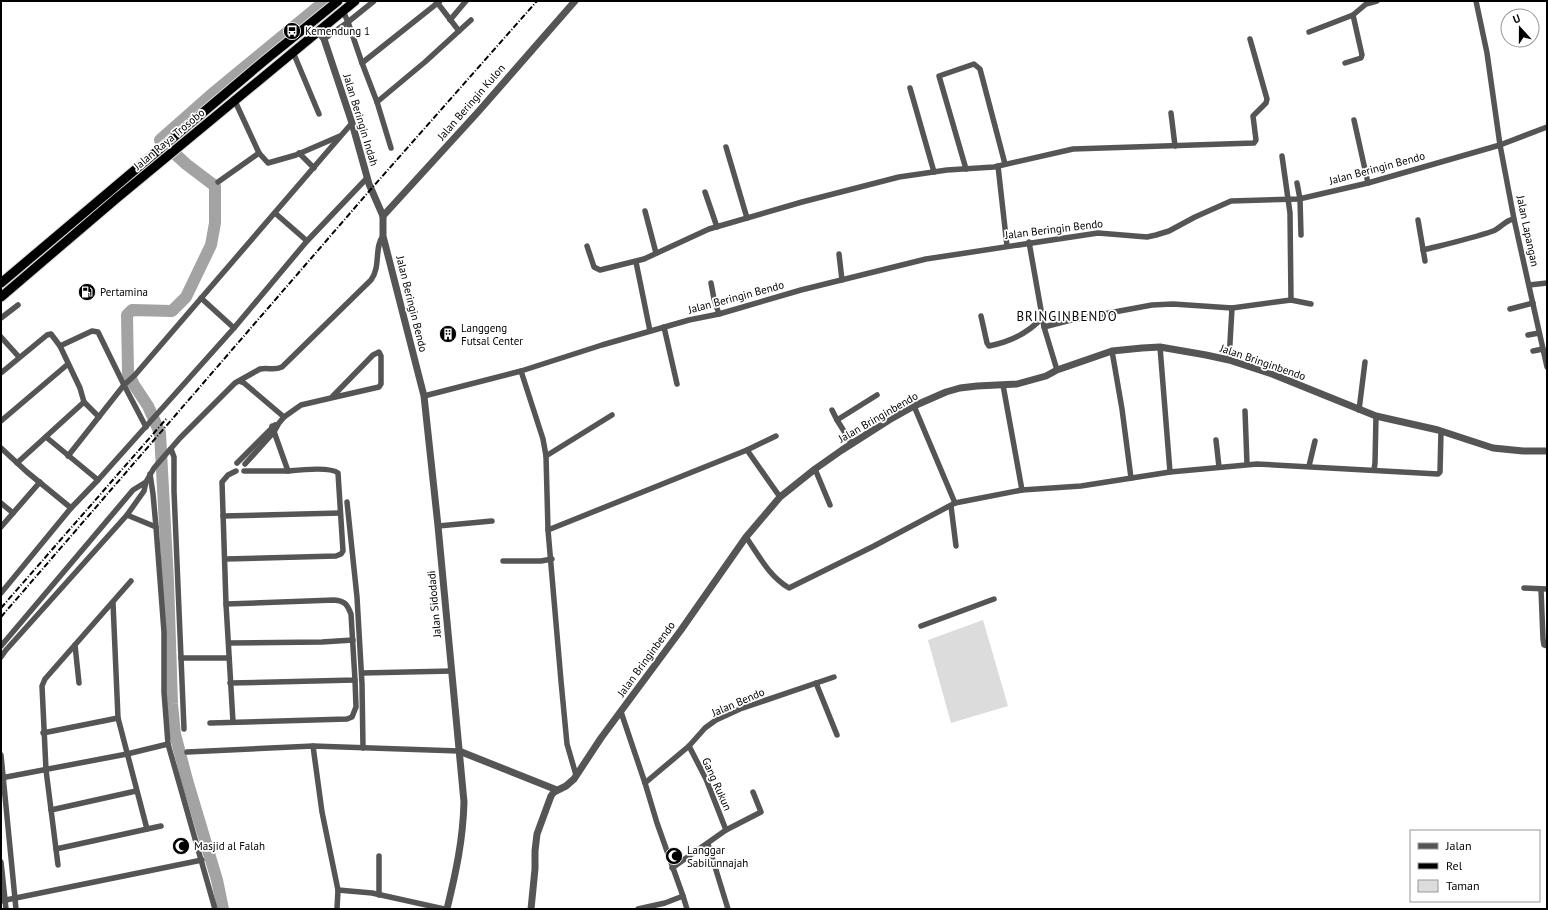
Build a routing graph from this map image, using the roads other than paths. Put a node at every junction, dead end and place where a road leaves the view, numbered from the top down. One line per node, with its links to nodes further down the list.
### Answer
1 (338, 1): 70 (highway, Jalan Raya Trosobo)
2 (355, 1): 10 (highway, Jalan Raya Trosobo)
3 (374, 1): 14 (street)
4 (466, 1): 12 (street)
5 (575, 1): 53 (street, Jalan Beringin Kulon)
6 (1377, 1): 9 (street)
7 (1476, 1): 32 (street, Jalan Lapangan)
8 (438, 2): 12 (street); 21 (street)
9 (1365, 3): 11 (street)
10 (343, 11): 14 (street); 15 (highway, Jalan Raya Trosobo)
11 (1353, 15): 17 (street); 22 (street)
12 (450, 20): 16 (street)
13 (471, 20): 16 (street)
14 (348, 22): 18 (street); 21 (street)
15 (318, 31): 18 (street, Jalan Beringin Indah); 20 (highway, Jalan Raya Trosobo)
16 (459, 31): 25 (street)
17 (1309, 32)
18 (324, 39): 29 (street, Jalan Beringin Indah)
19 (1250, 39): 33 (street)
20 (293, 52): 24 (highway, Jalan Raya Trosobo); 27 (street)
21 (362, 63): 25 (street)
22 (1345, 63)
23 (910, 88): 43 (street)
24 (234, 100): 36 (street); 74 (highway, Jalan Raya Trosobo)
25 (377, 102): 35 (street)
26 (1171, 113): 33 (street)
27 (319, 114)
28 (1354, 120): 47 (street)
29 (352, 123): 31 (street); 44 (street, Jalan Beringin Indah)
30 (1547, 127): 32 (street, Jalan Beringin Bendo)
31 (342, 135): 37 (street); 41 (street)
32 (1500, 145): 47 (street, Jalan Beringin Bendo); 55 (street, Jalan Lapangan)
33 (1175, 146): 39 (street)
34 (726, 147): 54 (street)
35 (390, 148)
36 (259, 153): 37 (street); 45 (street)
37 (299, 153): 41 (street)
38 (1282, 156): 50 (street)
39 (1005, 164): 40 (street); 42 (street)
40 (998, 166): 42 (street); 63 (street)
41 (314, 168): 52 (street)
42 (966, 169): 43 (street)
43 (934, 172): 54 (street)
44 (368, 178): 53 (street, Jalan Beringin Indah); 60 (street)
45 (218, 182)
46 (1297, 183): 49 (street)
47 (1368, 183): 49 (street, Jalan Beringin Bendo)
48 (705, 192): 57 (street)
49 (1300, 199): 50 (street, Jalan Beringin Bendo); 58 (street)
50 (1289, 200): 61 (street, Jalan Beringin Bendo); 76 (street)
51 (645, 212): 65 (street)
52 (275, 213): 60 (street); 75 (street)
53 (383, 216): 59 (street, Jalan Beringin Bendo)
54 (747, 218): 57 (street)
55 (1514, 219): 64 (street); 72 (street, Jalan Lapangan)
56 (1418, 220): 64 (street)
57 (717, 227): 65 (street)
58 (1301, 235)
59 (383, 236): 106 (street); 111 (street, Jalan Beringin Bendo)
60 (307, 241): 87 (street)
61 (1029, 242): 63 (street, Jalan Beringin Bendo); 85 (street)
62 (587, 246): 68 (street)
63 (1007, 246): 69 (street, Jalan Beringin Bendo)
64 (1423, 250): 67 (street)
65 (656, 253): 68 (street)
66 (839, 254): 69 (street)
67 (1425, 261)
68 (636, 262): 89 (street)
69 (842, 280): 82 (street, Jalan Beringin Bendo)
70 (1, 283)
71 (711, 283): 82 (street)
72 (1529, 284): 73 (street); 77 (street, Jalan Lapangan)
73 (1547, 284)
74 (1, 297)
75 (201, 298): 87 (street); 109 (street)
76 (1291, 300): 78 (street); 80 (street)
77 (1533, 303): 81 (street); 90 (street, Jalan Lapangan)
78 (1310, 304)
79 (18, 305): 84 (street)
80 (1232, 308): 86 (street); 99 (street)
81 (1510, 309)
82 (719, 314): 88 (street, Jalan Beringin Bendo)
83 (981, 316): 85 (street)
84 (1, 318)
85 (1042, 318): 86 (street)
86 (1044, 327): 103 (street)
87 (234, 328): 124 (street)
88 (664, 328): 89 (street, Jalan Beringin Bendo); 107 (street)
89 (650, 331): 104 (street, Jalan Beringin Bendo)
90 (1540, 333): 91 (street); 95 (street, Jalan Lapangan)
91 (1528, 335)
92 (1, 337): 98 (street)
93 (60, 346): 98 (street); 101 (street); 109 (street)
94 (1160, 347): 96 (street, Jalan Bringinbendo); 99 (street, Jalan Bringinbendo); 150 (street)
95 (1543, 349): 97 (street); 102 (street, Jalan Lapangan)
96 (1112, 351): 103 (street, Jalan Bringinbendo); 152 (street)
97 (1533, 351)
98 (19, 357): 105 (street)
99 (1229, 360): 116 (street, Jalan Bringinbendo)
100 (1364, 362): 116 (street)
101 (68, 364): 113 (street); 123 (street)
102 (1547, 368)
103 (1056, 370): 108 (street, Jalan Bringinbendo)
104 (521, 371): 111 (street, Jalan Beringin Bendo); 138 (street)
105 (1, 373)
106 (239, 381): 121 (street); 133 (street)
107 (677, 384)
108 (1003, 385): 114 (street, Jalan Bringinbendo); 156 (street)
109 (124, 386): 120 (street); 124 (street)
110 (877, 395): 122 (street)
111 (424, 396): 136 (street, Jalan Beringin Bendo)
112 (331, 398): 112 (street); 121 (street)
113 (84, 402): 120 (street); 128 (street)
114 (914, 406): 131 (street, Jalan Bringinbendo); 162 (street)
115 (832, 410): 122 (street)
116 (1359, 410): 119 (street, Jalan Bringinbendo)
117 (1245, 411): 142 (street)
118 (612, 415): 138 (street)
119 (1376, 416): 126 (street, Jalan Bringinbendo); 146 (street)
120 (99, 417): 137 (street)
121 (284, 417): 125 (street)
122 (837, 420): 131 (street)
123 (1, 421)
124 (146, 427): 153 (street)
125 (273, 429): 140 (street); 141 (street); 148 (street)
126 (1446, 433): 135 (street, Jalan Bringinbendo); 146 (street)
127 (776, 436): 134 (street)
128 (46, 437): 137 (street); 139 (street)
129 (1216, 440): 144 (street)
130 (1315, 441): 143 (street)
131 (852, 444): 145 (street, Jalan Bringinbendo)
132 (1, 448): 139 (street)
133 (171, 449): 151 (street); 193 (street)
134 (747, 450): 157 (street); 173 (street)
135 (1547, 451)
136 (430, 454): 170 (street, Jalan Sidodadi)
137 (68, 456): 153 (street)
138 (546, 456): 173 (street)
139 (17, 463): 154 (street)
140 (237, 463): 141 (street); 147 (street)
141 (245, 464): 149 (street)
142 (1247, 464): 143 (street); 144 (street)
143 (1309, 466): 146 (street)
144 (1219, 467): 150 (street)
145 (815, 469): 157 (street, Jalan Bringinbendo); 161 (street)
146 (1374, 470)
147 (236, 471): 149 (street); 168 (street)
148 (288, 471): 149 (street); 166 (street)
149 (244, 472)
150 (1170, 472): 152 (street)
151 (150, 474): 155 (street); 172 (street)
152 (1131, 478): 156 (street)
153 (98, 480): 164 (street)
154 (40, 482): 164 (street); 165 (street)
155 (146, 482): 158 (street); 163 (street)
156 (1022, 490): 162 (street)
157 (780, 497): 174 (street, Jalan Bringinbendo)
158 (124, 501): 163 (street); 190 (street)
159 (347, 502): 196 (street)
160 (1, 503): 165 (street)
161 (830, 505)
162 (953, 505): 174 (street); 175 (street)
163 (133, 507): 167 (street)
164 (71, 508): 182 (street)
165 (13, 513): 171 (street)
166 (340, 513): 168 (street); 176 (street)
167 (127, 515): 172 (street); 192 (street)
168 (223, 516): 176 (street)
169 (492, 521): 170 (street)
170 (438, 526): 195 (street, Jalan Sidodadi)
171 (1, 527)
172 (156, 527): 209 (street)
173 (548, 530): 177 (street)
174 (746, 537): 202 (street, Jalan Bringinbendo)
175 (956, 546)
176 (225, 559): 185 (street)
177 (552, 559): 178 (street); 218 (street)
178 (503, 561)
179 (131, 581): 184 (street)
180 (1524, 588): 181 (street)
181 (1544, 589): 191 (street)
182 (1, 593)
183 (994, 599): 186 (street)
184 (112, 603): 189 (street); 203 (street)
185 (226, 604): 187 (street); 188 (street)
186 (921, 626)
187 (352, 640): 188 (street); 198 (street)
188 (229, 643): 194 (street)
189 (75, 645): 199 (street); 207 (street)
190 (1, 646)
191 (1547, 646)
192 (1, 658)
193 (181, 658): 194 (street); 206 (street)
194 (229, 658): 200 (street)
195 (452, 671): 196 (street); 213 (street, Jalan Sidodadi)
196 (362, 673): 212 (street)
197 (834, 677): 201 (street, Jalan Bendo)
198 (355, 680): 200 (street); 204 (street)
199 (79, 683)
200 (230, 683): 204 (street)
201 (816, 684): 208 (street); 211 (street, Jalan Bendo)
202 (621, 712): 218 (street, Jalan Bringinbendo); 220 (street)
203 (118, 718): 207 (street); 215 (street)
204 (233, 722): 205 (street)
205 (210, 723)
206 (184, 729)
207 (43, 733): 217 (street)
208 (837, 735)
209 (168, 744): 215 (street); 231 (street)
210 (313, 746): 212 (street); 214 (street); 235 (street)
211 (688, 746): 220 (street, Jalan Bendo); 227 (street, Gang Rukun)
212 (363, 748): 213 (street)
213 (459, 751): 222 (street); 244 (street, Jalan Sidodadi)
214 (187, 752)
215 (127, 754): 217 (street); 221 (street)
216 (1, 755): 219 (street)
217 (46, 770): 219 (street); 224 (street)
218 (576, 775): 222 (street, Jalan Bringinbendo)
219 (3, 778): 238 (street)
220 (645, 783): 234 (street)
221 (136, 790): 224 (street); 226 (street)
222 (557, 790): 245 (street)
223 (754, 792): 227 (street)
224 (50, 810): 229 (street)
225 (161, 826): 226 (street)
226 (147, 829): 229 (street)
227 (726, 830): 228 (street)
228 (708, 844): 234 (street); 248 (street)
229 (56, 849): 233 (street)
230 (379, 856): 236 (street)
231 (202, 860): 238 (street); 242 (street)
232 (1, 862): 239 (street)
233 (58, 865)
234 (672, 868): 237 (street)
235 (338, 890): 236 (street); 243 (street)
236 (379, 895): 244 (street)
237 (684, 896): 246 (street); 247 (street)
238 (15, 899): 239 (street); 241 (street)
239 (3, 901): 240 (street)
240 (6, 909)
241 (16, 909)
242 (215, 909)
243 (337, 909)
244 (446, 909)
245 (532, 909)
246 (638, 909)
247 (687, 909)
248 (728, 909)

